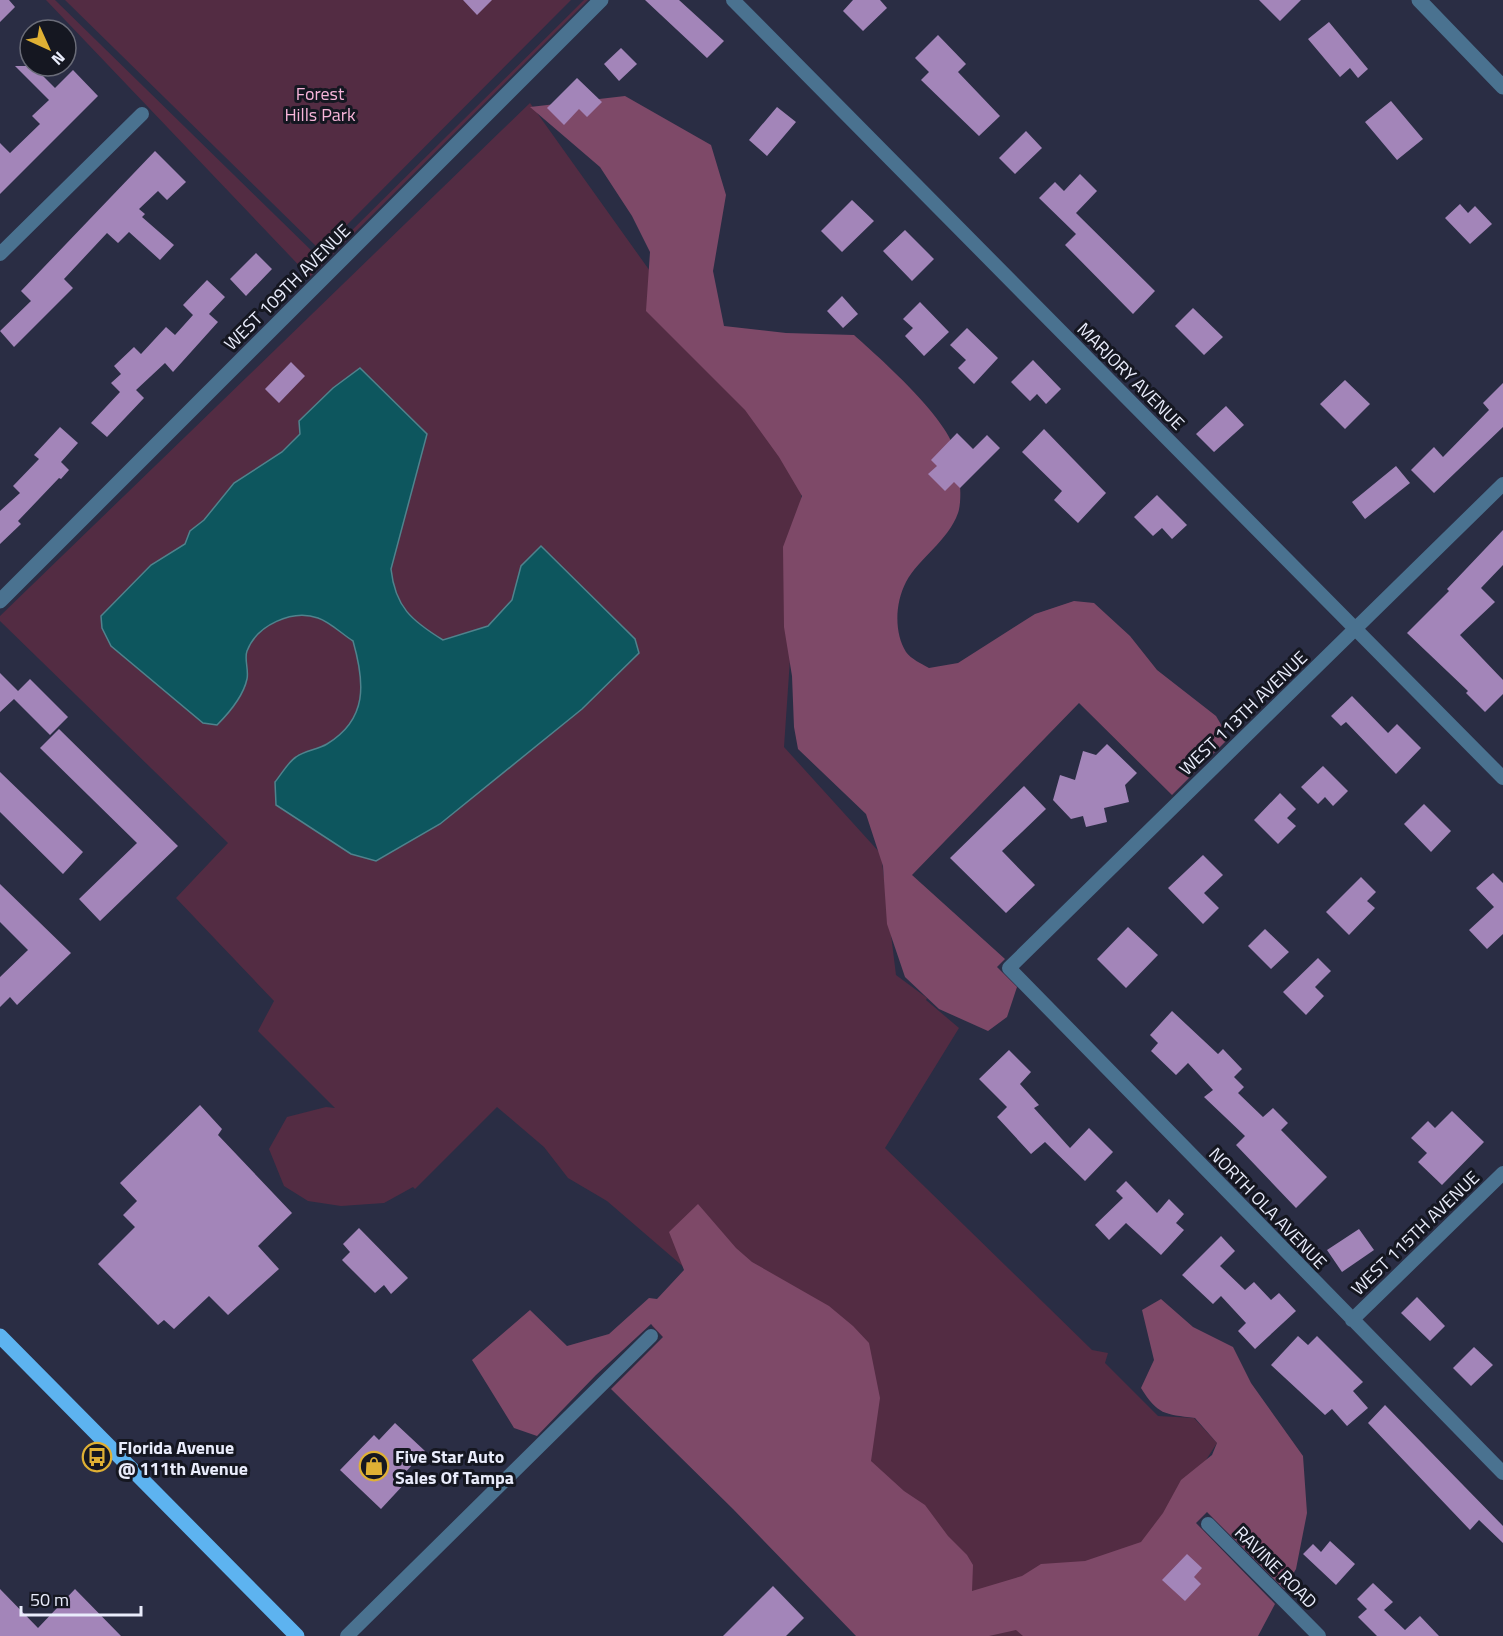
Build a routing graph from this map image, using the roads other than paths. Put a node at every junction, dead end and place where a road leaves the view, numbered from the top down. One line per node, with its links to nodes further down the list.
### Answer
1 (601, 0): 8 (street, WEST 109TH AVENUE)
2 (733, 0): 9 (street, MARJORY AVENUE)
3 (1419, 0): 4 (street)
4 (1503, 87)
5 (142, 114): 6 (street)
6 (0, 254)
7 (1503, 484): 9 (street, WEST 113TH AVENUE)
8 (0, 601)
9 (1355, 628): 10 (street, MARJORY AVENUE); 11 (street, WEST 113TH AVENUE)
10 (1503, 778)
11 (1009, 968): 13 (street, NORTH OLA AVENUE)
12 (1503, 1173): 13 (street, WEST 115TH AVENUE)
13 (1352, 1320): 16 (street, NORTH OLA AVENUE)
14 (0, 1336): 18 (main road)
15 (651, 1336): 19 (street)
16 (1503, 1473)
17 (1208, 1524): 20 (street, RAVINE ROAD)
18 (297, 1636)
19 (346, 1636)
20 (1319, 1636)

